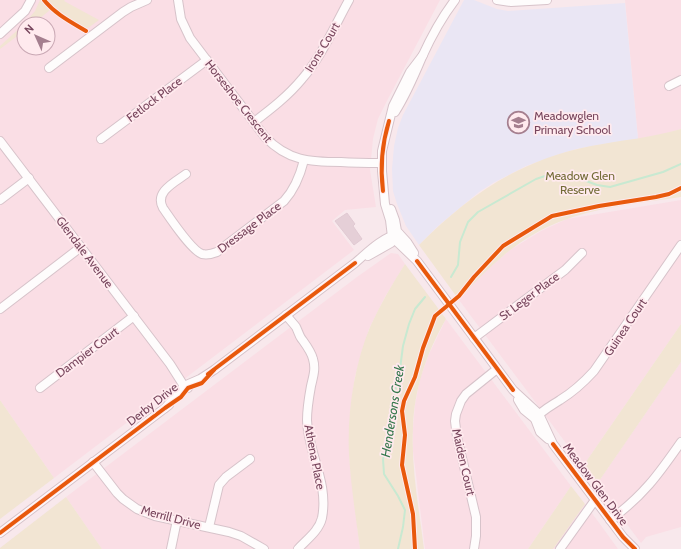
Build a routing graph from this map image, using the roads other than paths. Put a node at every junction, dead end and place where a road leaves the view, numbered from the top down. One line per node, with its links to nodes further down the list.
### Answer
1 (31, 0): 10 (street)
2 (147, 0): 12 (street)
3 (178, 0): 11 (street, Horseshoe Crescent)
4 (349, 0): 15 (street, Irons Court)
5 (450, 0): 9 (street, Meadow Glen Drive)
6 (455, 0): 9 (street, Meadow Glen Drive)
7 (496, 0): 8 (street)
8 (547, 0)
9 (445, 14): 19 (street, Meadow Glen Drive)
10 (0, 34)
11 (207, 60): 15 (street, Horseshoe Crescent); 16 (street, Fetlock Place)
12 (49, 68)
13 (681, 80): 14 (street)
14 (669, 86)
15 (254, 122): 18 (street, Horseshoe Crescent)
16 (101, 139)
17 (0, 141): 21 (street, Glendale Avenue)
18 (304, 160): 19 (street, Horseshoe Crescent); 20 (street, Dressage Place)
19 (382, 163): 23 (street, Meadow Glen Drive)
20 (186, 174)
21 (29, 178): 22 (street); 25 (street, Glendale Avenue)
22 (0, 200)
23 (395, 236): 29 (street, Derby Drive); 30 (street, Meadow Glen Drive)
24 (681, 245): 34 (street, Guinea Court)
25 (81, 247): 27 (street); 28 (street, Glendale Avenue)
26 (582, 253): 30 (street, St Leger Place)
27 (0, 308)
28 (134, 316): 32 (street, Glendale Avenue); 33 (street, Dampier Court)
29 (284, 317): 32 (street, Derby Drive); 46 (street, Athena Place)
30 (474, 338): 31 (street, Meadow Glen Drive)
31 (497, 369): 34 (street, Meadow Glen Drive); 47 (street, Maiden Court)
32 (187, 386): 37 (street, Derby Drive)
33 (40, 388)
34 (538, 417): 38 (street, Meadow Glen Drive)
35 (681, 442): 40 (street)
36 (250, 459): 41 (street)
37 (94, 462): 39 (street, Merrill Drive); 42 (street, Derby Drive)
38 (596, 500): 40 (street, Meadow Glen Drive); 48 (street)
39 (177, 520): 41 (street, Merrill Drive); 44 (street)
40 (610, 520): 43 (street, Meadow Glen Drive)
41 (209, 527): 45 (street, Merrill Drive)
42 (0, 533)
43 (623, 537): 49 (street, Meadow Glen Drive); 50 (street, Meadow Glen Drive)
44 (171, 549)
45 (264, 549)
46 (298, 549)
47 (474, 549)
48 (560, 549)
49 (628, 549)
50 (635, 549)

